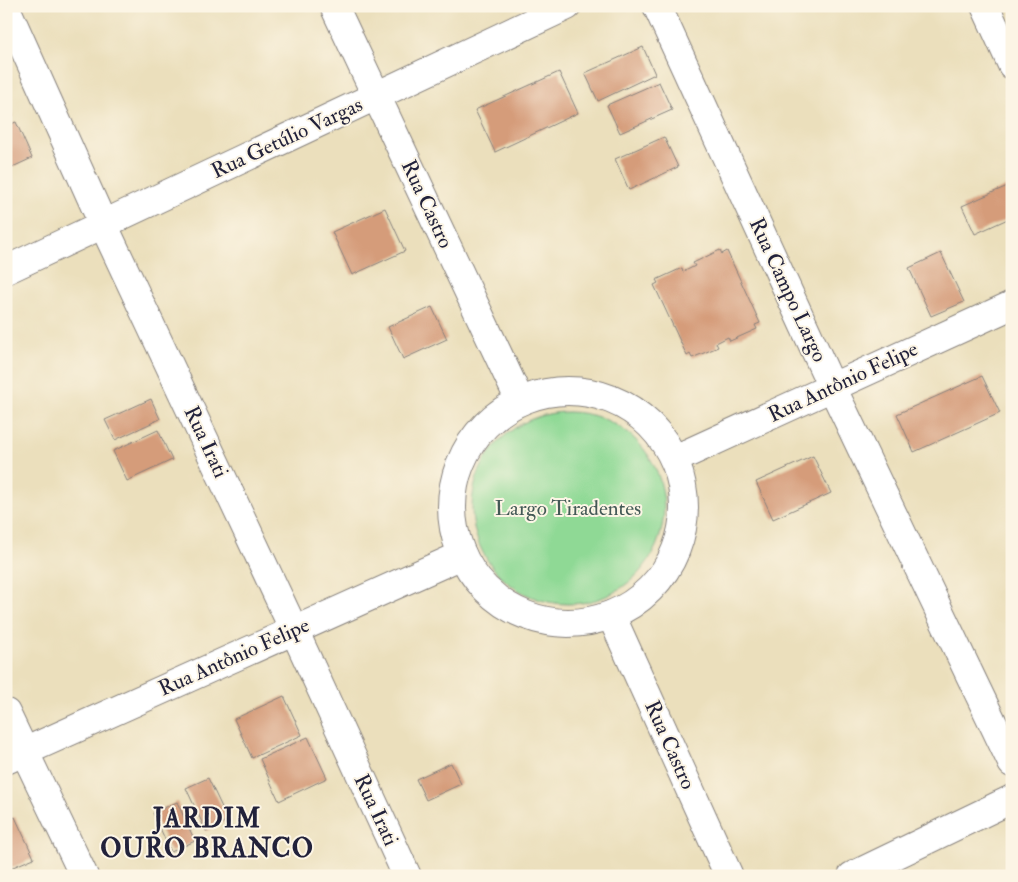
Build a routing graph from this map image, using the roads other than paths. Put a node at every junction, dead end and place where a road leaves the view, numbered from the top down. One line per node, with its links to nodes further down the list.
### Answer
1 (334, 6): 7 (street, Rua Castro)
2 (567, 6): 7 (street, Rua Getúlio Vargas)
3 (657, 6): 11 (street, Rua Campo Largo)
4 (985, 6): 6 (street)
5 (6, 8): 8 (street, Rua Irati)
6 (1012, 65)
7 (376, 96): 8 (street, Rua Getúlio Vargas); 12 (street, Rua Castro)
8 (103, 224): 9 (street, Rua Getúlio Vargas); 16 (street, Rua Irati)
9 (6, 270)
10 (1012, 306): 11 (street, Rua Antônio Felipe)
11 (832, 387): 13 (street, Rua Antônio Felipe); 19 (street, Rua Campo Largo)
12 (520, 401): 13 (street); 14 (street)
13 (675, 459): 15 (street)
14 (462, 555): 15 (street); 16 (street, Rua Antônio Felipe)
15 (612, 615): 23 (street, Rua Castro)
16 (294, 630): 18 (street, Rua Antônio Felipe); 22 (street, Rua Irati)
17 (6, 712): 18 (street)
18 (16, 756): 21 (street)
19 (1012, 763)
20 (1012, 799): 24 (street)
21 (84, 876)
22 (407, 876)
23 (729, 876)
24 (852, 876)

